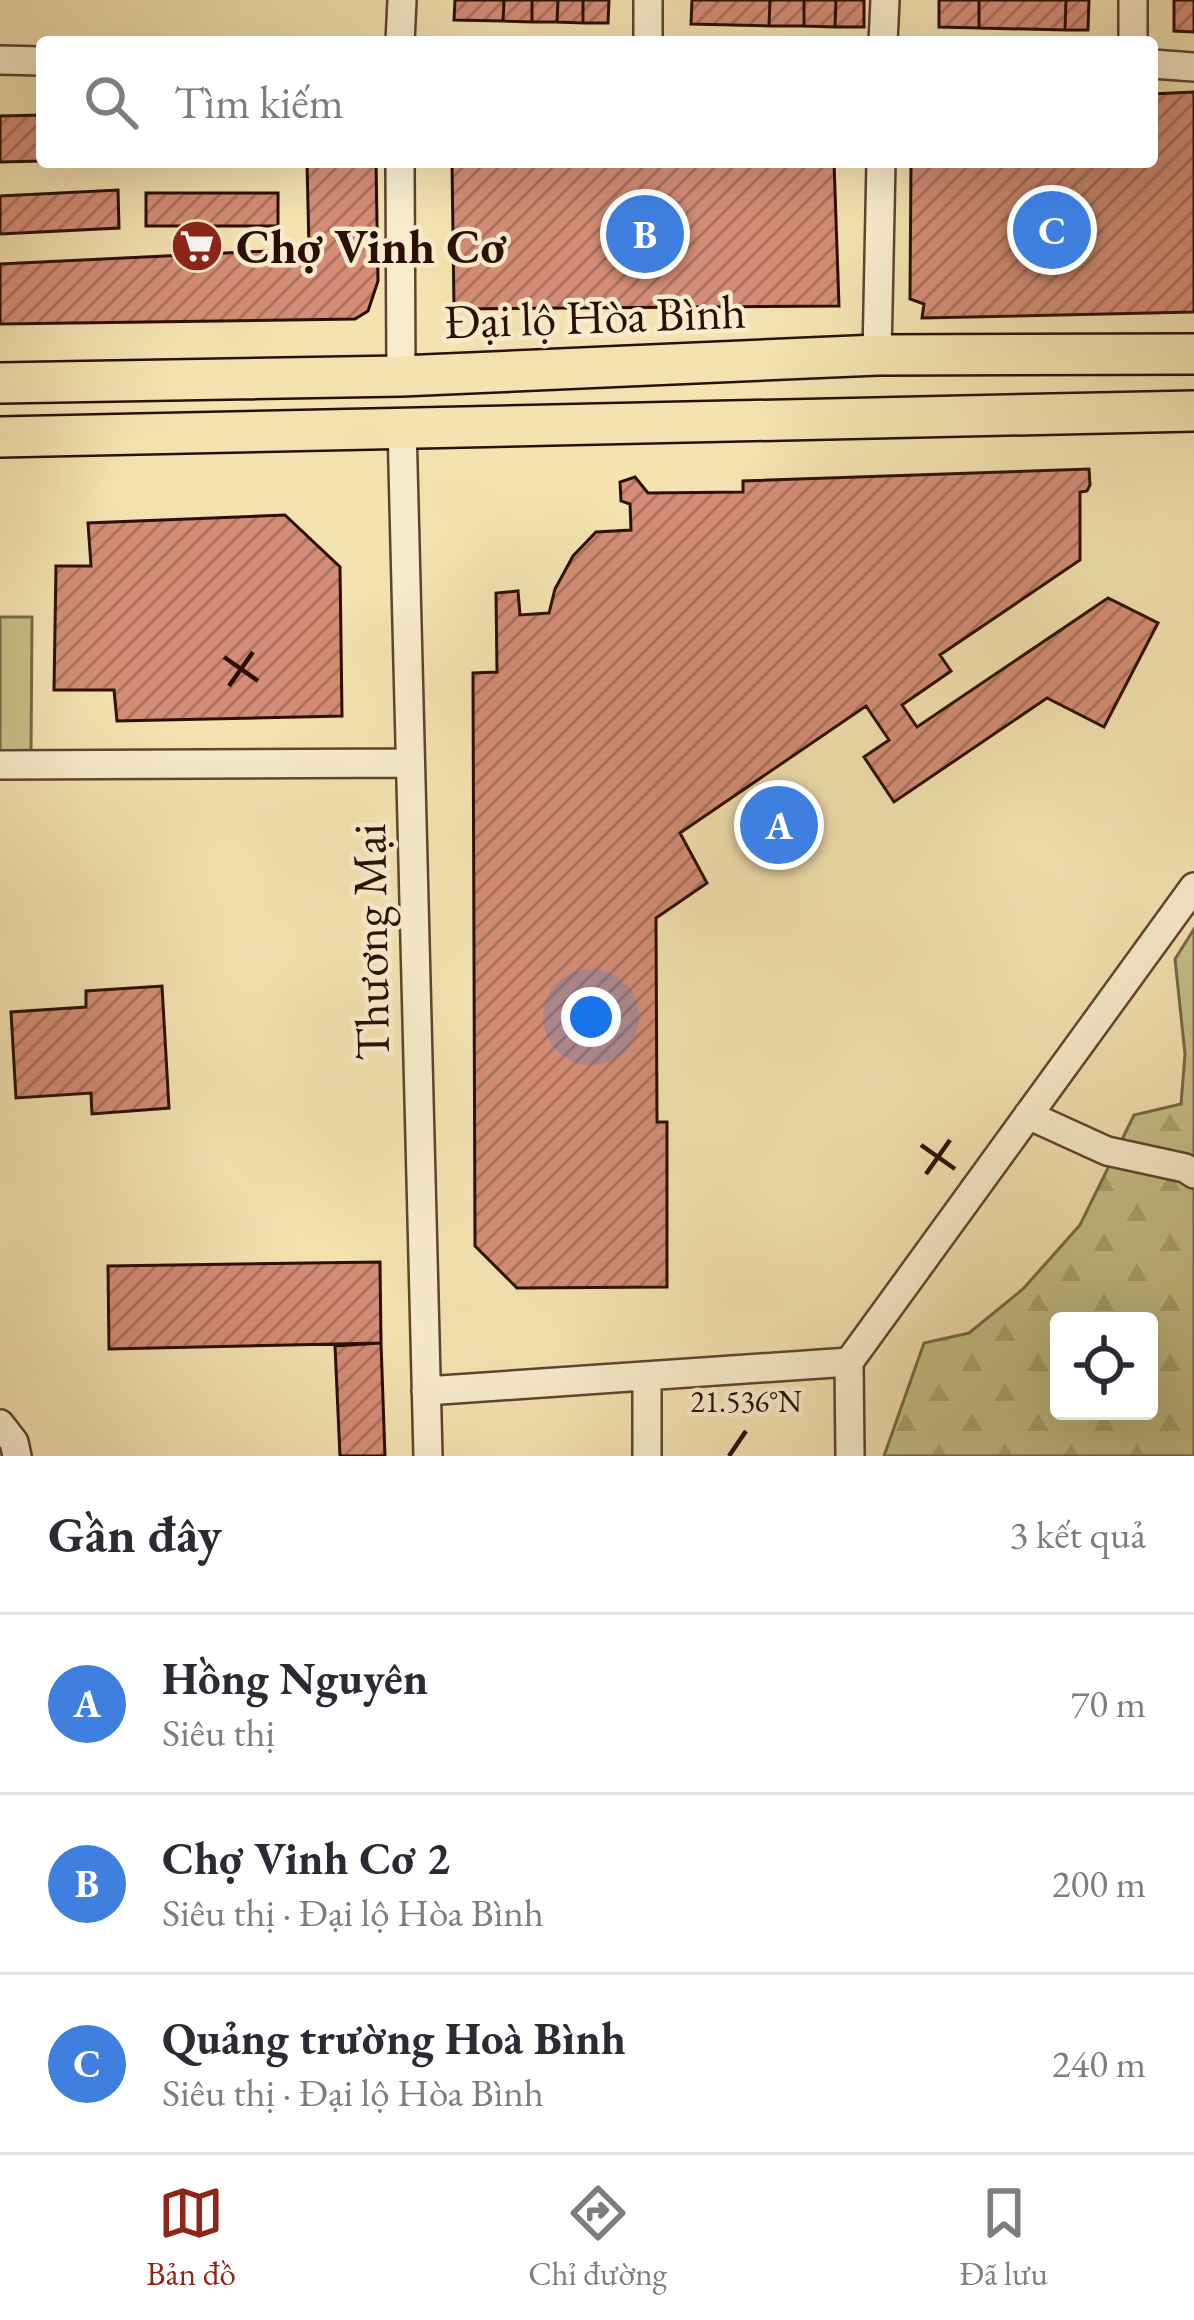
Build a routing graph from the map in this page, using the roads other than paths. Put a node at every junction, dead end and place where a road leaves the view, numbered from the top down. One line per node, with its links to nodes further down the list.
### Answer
1 (402, 0): 5 (street)
2 (648, 0): 6 (street)
3 (885, 0): 7 (street)
4 (1133, 0): 8 (street)
5 (400, 36)
6 (648, 36)
7 (884, 36)
8 (1133, 36)
9 (0, 60): 10 (street)
10 (36, 61)
11 (1158, 64): 12 (street)
12 (1194, 67)
13 (400, 168): 18 (street)
14 (881, 168): 16 (street)
15 (1194, 354): 17 (highway, Đại lộ Hòa Bình)
16 (877, 355): 17 (highway, Đại lộ Hòa Bình); 18 (highway, Đại lộ Hòa Bình)
17 (967, 355): 21 (highway)
18 (401, 376): 19 (highway, Đại lộ Hòa Bình); 22 (highway)
19 (0, 383)
20 (1194, 411): 21 (highway)
21 (967, 416): 22 (highway)
22 (402, 426): 23 (highway); 24 (street, Thương Mại)
23 (0, 437)
24 (410, 763): 25 (street); 31 (street, Thương Mại)
25 (0, 765)
26 (1194, 887): 27 (street)
27 (1028, 1115): 28 (street); 29 (street)
28 (1194, 1174)
29 (849, 1362): 30 (street); 36 (street)
30 (647, 1376): 31 (street); 35 (street)
31 (426, 1390): 34 (street, Thương Mại)
32 (0, 1424): 33 (street)
33 (17, 1456)
34 (428, 1456)
35 (647, 1456)
36 (850, 1456)

